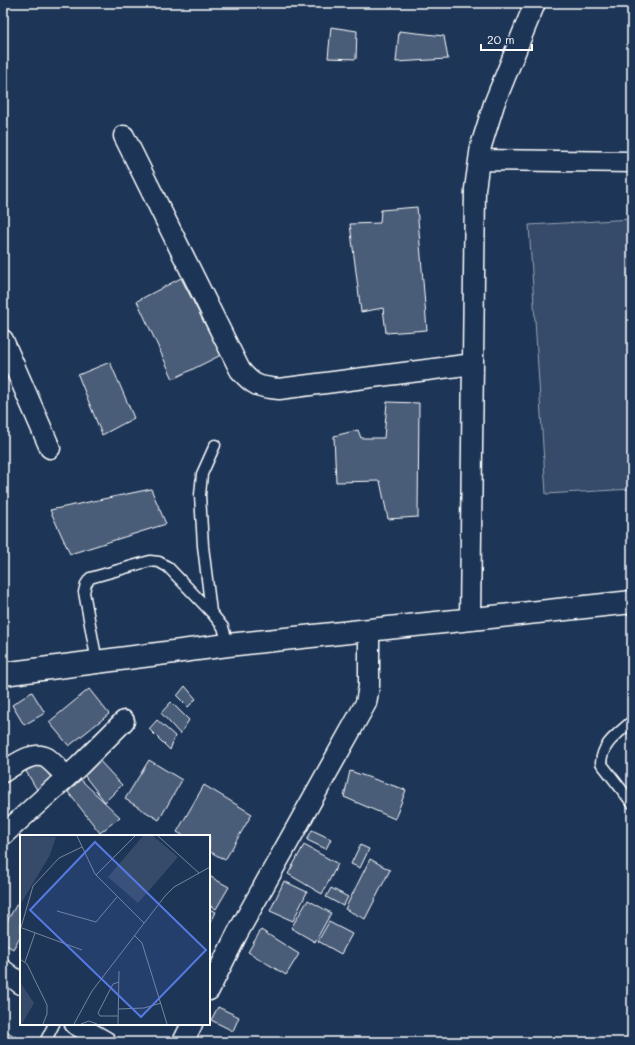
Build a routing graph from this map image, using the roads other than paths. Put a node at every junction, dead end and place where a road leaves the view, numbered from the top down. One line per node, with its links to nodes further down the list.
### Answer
1 (536, 3): 3 (street)
2 (124, 136): 6 (street)
3 (480, 160): 4 (street); 6 (street)
4 (632, 162)
5 (3, 340): 8 (street)
6 (473, 364): 11 (street)
7 (214, 445): 10 (lane)
8 (50, 448)
9 (632, 602): 11 (street)
10 (211, 612): 13 (lane); 14 (lane)
11 (470, 619): 12 (street)
12 (369, 630): 13 (street); 24 (street)
13 (228, 645): 14 (street)
14 (97, 662): 15 (street)
15 (3, 674)
16 (124, 721): 19 (street)
17 (632, 721): 20 (lane)
18 (3, 772): 19 (street)
19 (66, 776): 21 (street)
20 (632, 803)
21 (3, 835)
22 (3, 970): 23 (street)
23 (20, 983)
24 (210, 988)
25 (54, 1025): 28 (lane)
26 (77, 1025): 29 (street)
27 (192, 1025): 30 (street)
28 (45, 1042)
29 (106, 1042)
30 (183, 1042)

